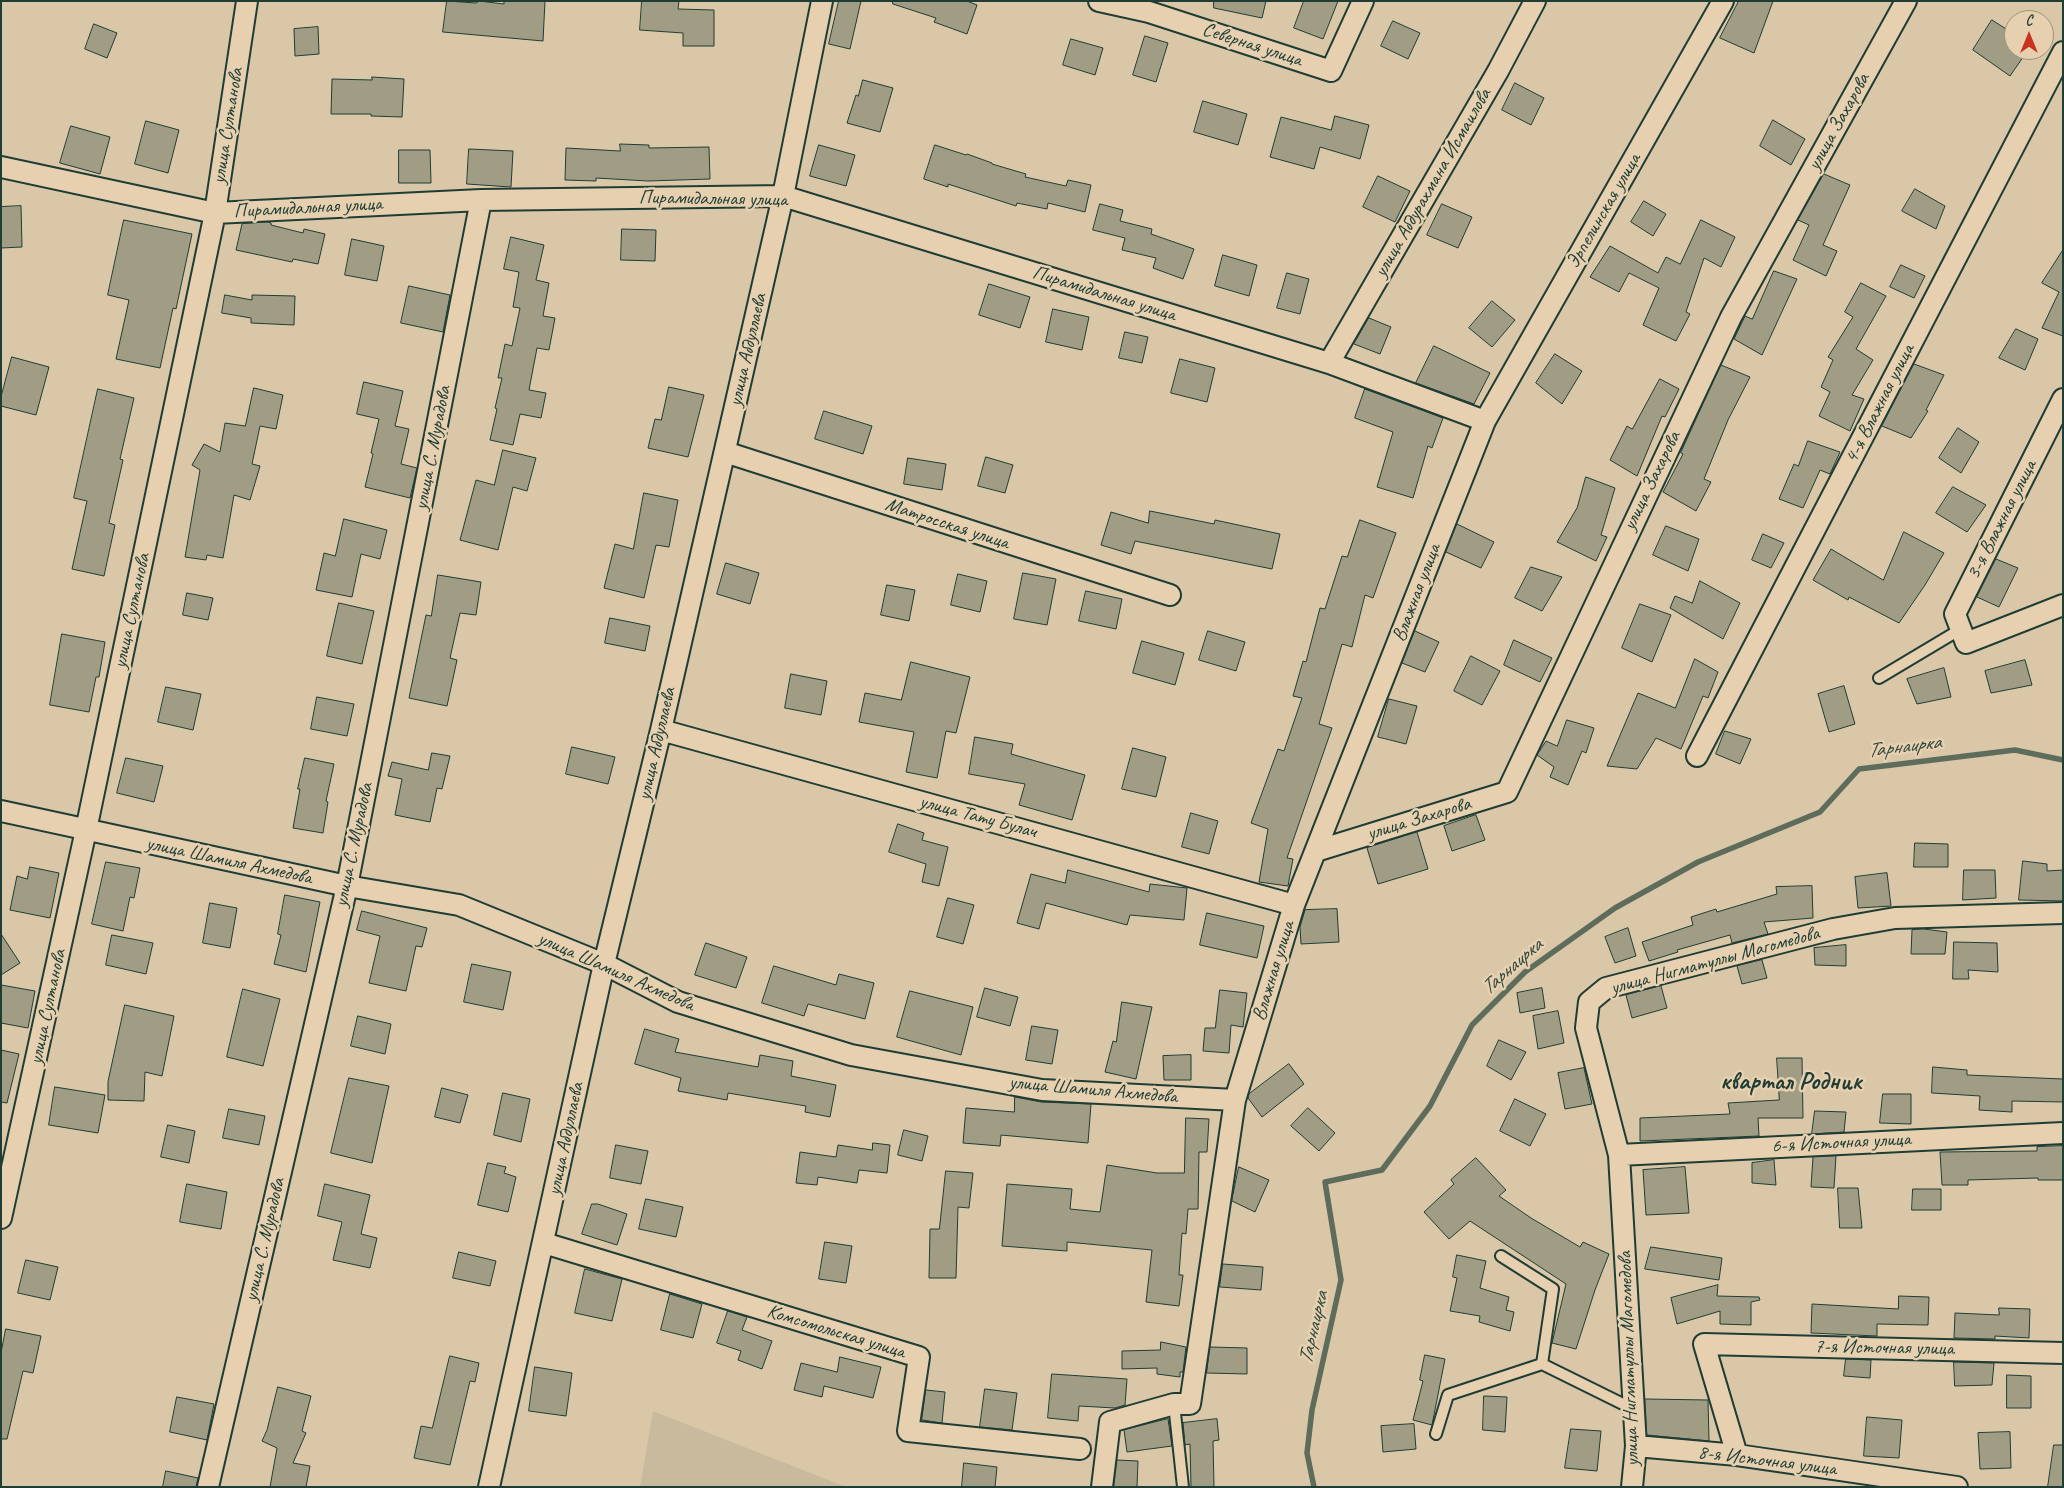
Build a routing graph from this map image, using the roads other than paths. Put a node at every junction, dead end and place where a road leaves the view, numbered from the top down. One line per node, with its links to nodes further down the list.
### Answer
1 (247, 1): 12 (street, улица Султанова)
2 (822, 1): 10 (street, улица Абдуллаева)
3 (1099, 1): 4 (street, Северная улица)
4 (1363, 1)
5 (1535, 1): 13 (street, улица Абдурахмана Исмаилова)
6 (1723, 1): 15 (street, Эрпелинская улица)
7 (1906, 1): 25 (street, улица Захарова)
8 (2063, 52): 22 (street, 4-я Влажная улица)
9 (1, 168): 12 (street, Пирамидальная улица)
10 (783, 196): 11 (street, Пирамидальная улица); 13 (street, Пирамидальная улица); 16 (street, улица Абдуллаева)
11 (481, 200): 12 (street, Пирамидальная улица); 26 (street, улица С. Мурадова)
12 (215, 213): 24 (street, улица Султанова)
13 (1329, 363): 15 (street, Пирамидальная улица)
14 (2063, 399): 19 (street, 3-я Влажная улица)
15 (1485, 421): 25 (street, Влажная улица)
16 (725, 452): 17 (street, Матросская улица); 21 (street, улица Абдуллаева)
17 (1170, 595)
18 (2063, 605): 19 (street)
19 (1963, 636): 20 (lane)
20 (1879, 678)
21 (662, 730): 27 (street, улица Тату Булач); 29 (street, улица Абдуллаева)
22 (1697, 756)
23 (1, 811): 24 (street, улица Шамиля Ахмедова)
24 (86, 830): 26 (street, улица Шамиля Ахмедова); 33 (street, улица Султанова)
25 (1316, 851): 27 (street, Влажная улица)
26 (346, 886): 29 (street, улица Шамиля Ахмедова); 44 (street, улица С. Мурадова)
27 (1294, 905): 30 (street, Влажная улица)
28 (2063, 913): 32 (street, улица Нигматуллы Магомедова)
29 (604, 964): 30 (street, улица Шамиля Ахмедова); 34 (street, улица Абдуллаева)
30 (1235, 1100): 38 (street, Влажная улица)
31 (2063, 1133): 32 (street, 6-я Источная улица)
32 (1619, 1155): 39 (street, улица Нигматуллы Магомедова)
33 (1, 1218)
34 (544, 1243): 42 (street, Комсомольская улица); 45 (street, улица Абдуллаева)
35 (1501, 1256): 37 (lane)
36 (2063, 1352): 43 (street, 7-я Источная улица)
37 (1542, 1364): 39 (lane); 40 (lane)
38 (1174, 1404): 46 (street, Влажная улица); 47 (lane)
39 (1633, 1409): 41 (street, улица Нигматуллы Магомедова)
40 (1436, 1434)
41 (1636, 1446): 43 (street, 8-я Источная улица); 48 (street, улица Нигматуллы Магомедова)
42 (1080, 1449)
43 (1737, 1455): 49 (street, 8-я Источная улица)
44 (208, 1487)
45 (490, 1487)
46 (1102, 1487)
47 (1183, 1487)
48 (1632, 1487)
49 (1957, 1487)

